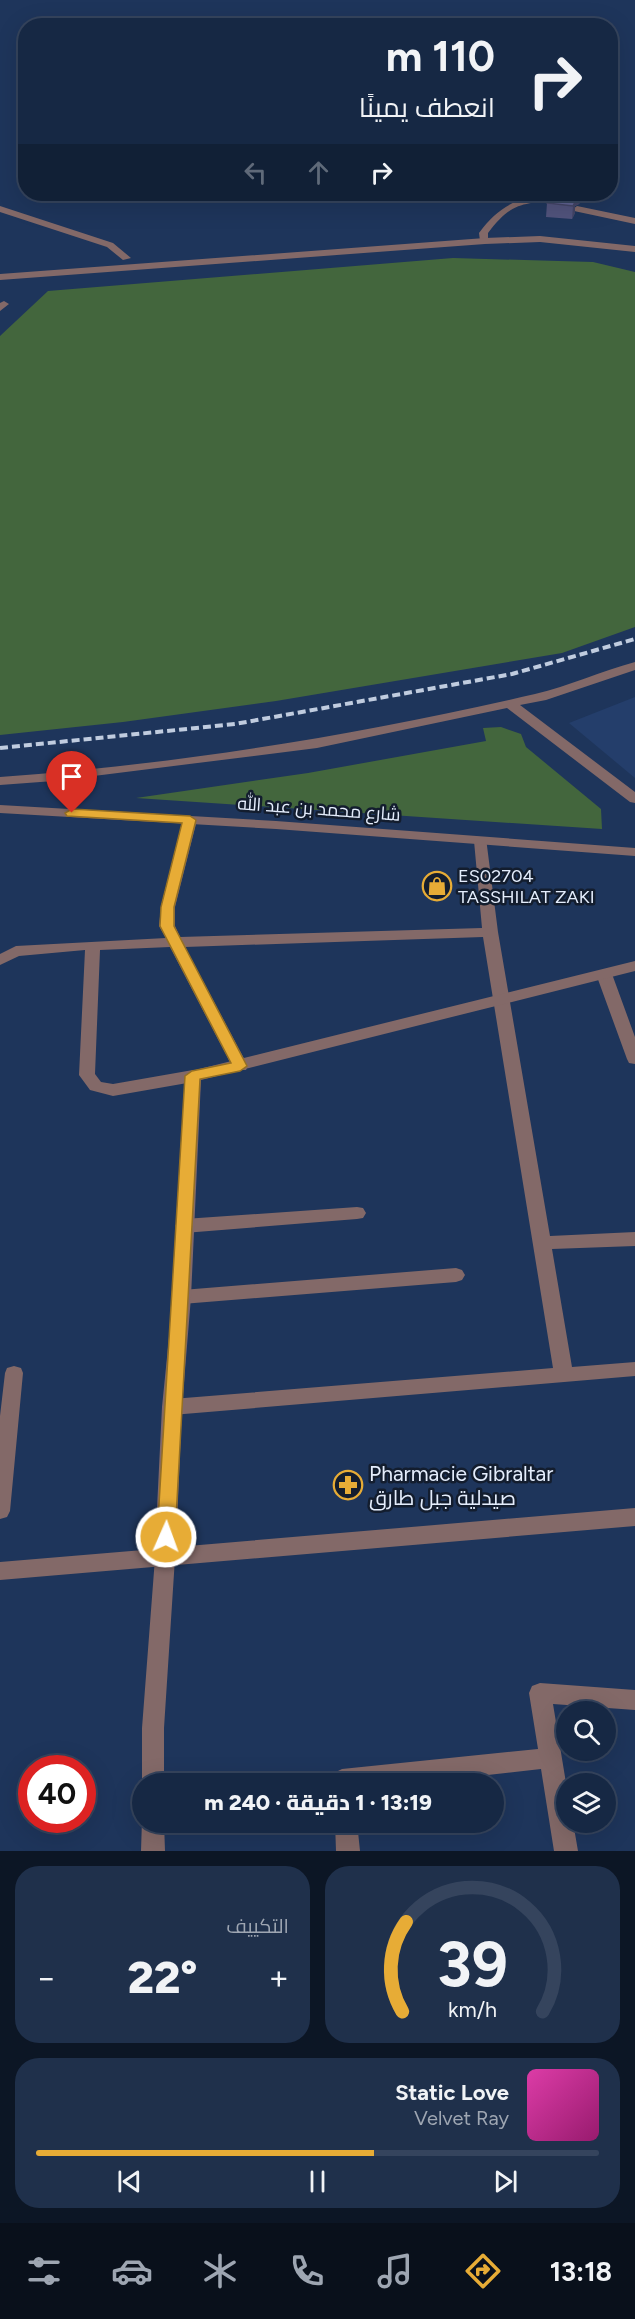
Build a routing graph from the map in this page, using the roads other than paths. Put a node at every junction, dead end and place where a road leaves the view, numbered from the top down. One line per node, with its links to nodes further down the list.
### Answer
1 (521, 201): 3 (street)
2 (589, 201): 7 (street)
3 (507, 206): 4 (street); 8 (street)
4 (551, 207)
5 (0, 209): 11 (street)
6 (577, 209): 7 (street)
7 (635, 221)
8 (484, 237): 9 (street); 10 (street); 11 (street); 13 (street)
9 (635, 241)
10 (635, 249)
11 (126, 258): 12 (street)
12 (0, 268)
13 (0, 277)
14 (635, 666): 15 (street)
15 (510, 704): 16 (street); 17 (street)
16 (0, 781)
17 (635, 800)
18 (0, 808): 19 (street, شارع محمد بن عبد الله)
19 (190, 820): 20 (street, شارع محمد بن عبد الله); 23 (street)
20 (481, 841): 21 (street, شارع محمد بن عبد الله); 22 (street)
21 (635, 852)
22 (490, 932): 23 (street); 28 (street)
23 (174, 942): 24 (street); 30 (street)
24 (93, 945): 25 (street); 31 (street)
25 (0, 960)
26 (635, 966): 27 (street)
27 (604, 974): 28 (street); 29 (street)
28 (502, 1000): 30 (street); 35 (street)
29 (635, 1059)
30 (240, 1066): 31 (street)
31 (192, 1076): 33 (street)
32 (357, 1213): 33 (street)
33 (184, 1226): 37 (street)
34 (635, 1239): 35 (street)
35 (542, 1243): 40 (street)
36 (456, 1275): 37 (street)
37 (182, 1297): 41 (street)
38 (635, 1370): 40 (street)
39 (14, 1374): 42 (street)
40 (564, 1375): 41 (street)
41 (172, 1407): 44 (street)
42 (0, 1511)
43 (635, 1517): 44 (street)
44 (165, 1558): 45 (street); 48 (street)
45 (0, 1571)
46 (635, 1701): 47 (street)
47 (550, 1758): 49 (street); 54 (street)
48 (153, 1773)
49 (408, 1773)
50 (153, 1833): 52 (street)
51 (347, 1833): 53 (street)
52 (153, 1851)
53 (348, 1851)
54 (566, 1851)

